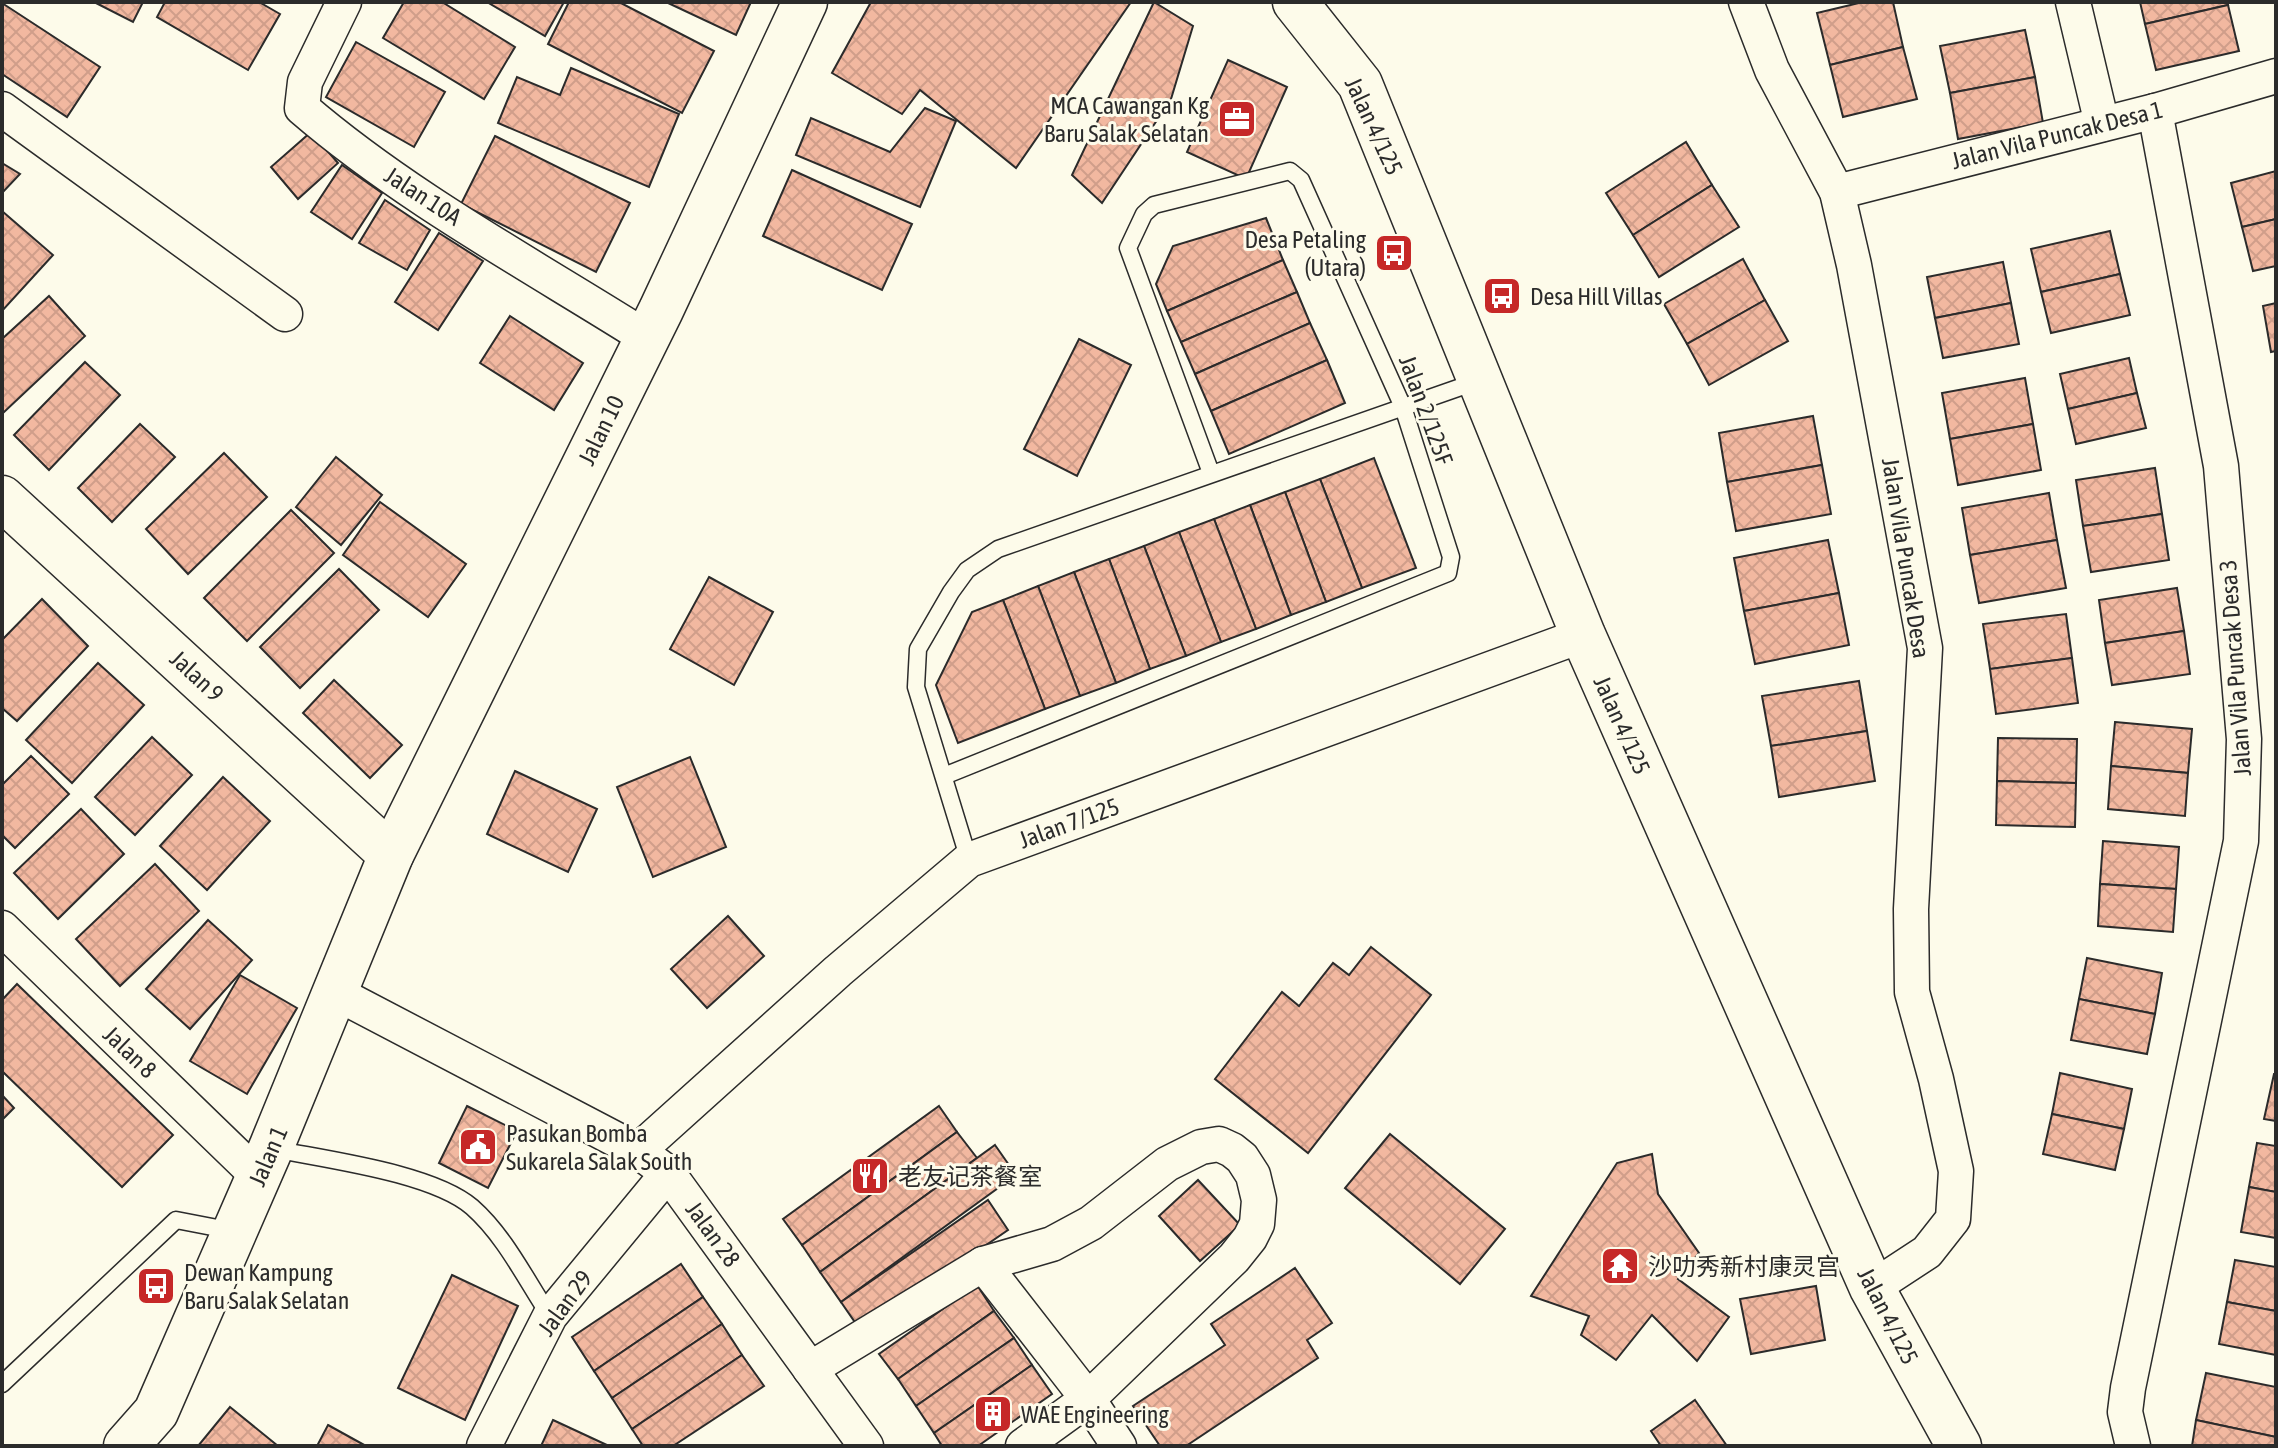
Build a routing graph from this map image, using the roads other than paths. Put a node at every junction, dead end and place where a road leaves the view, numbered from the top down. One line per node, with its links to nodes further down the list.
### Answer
1 (344, 2): 12 (street, Jalan 10A)
2 (805, 2): 12 (street, Jalan 10)
3 (1295, 2): 13 (street, Jalan 4/125)
4 (1746, 2): 10 (street, Jalan Vila Puncak Desa)
5 (2073, 2): 9 (street)
6 (2276, 76): 8 (street, Jalan Vila Puncak Desa 1)
7 (2, 109): 11 (street)
8 (2155, 111): 9 (street, Jalan Vila Puncak Desa 1); 39 (street, Jalan Vila Puncak Desa 3)
9 (2102, 124): 10 (street, Jalan Vila Puncak Desa 1)
10 (1837, 192): 28 (street, Jalan Vila Puncak Desa)
11 (285, 314)
12 (647, 338): 19 (street, Jalan 10)
13 (1481, 380): 14 (lane); 17 (street, Jalan 4/125)
14 (1403, 407): 15 (lane); 15 (lane, Jalan 2/125F); 18 (lane, Jalan 2/125F)
15 (1211, 473): 18 (lane)
16 (2, 498): 19 (street, Jalan 9)
17 (1583, 635): 20 (street, Jalan 7/125); 28 (street, Jalan 4/125)
18 (944, 776): 20 (lane)
19 (391, 855): 22 (street, Jalan 1)
20 (969, 860): 23 (street, Jalan 7/125)
21 (2, 928): 24 (street, Jalan 8)
22 (336, 993): 23 (street, Jalan 28); 24 (street, Jalan 1)
23 (638, 1151): 25 (street, Jalan 28)
24 (265, 1162): 26 (street, Jalan 1); 29 (lane)
25 (668, 1173): 29 (street, Jalan 29); 30 (street, Jalan 28)
26 (235, 1231): 31 (lane); 33 (street, Jalan 1)
27 (983, 1264): 30 (street); 32 (street); 32 (street)
28 (1872, 1288): 38 (street, Jalan 4/125)
29 (550, 1316): 34 (street, Jalan 29)
30 (810, 1369): 35 (street, Jalan 28)
31 (2, 1384)
32 (1088, 1399): 36 (street); 37 (street)
33 (126, 1446)
34 (484, 1446)
35 (866, 1446)
36 (1023, 1446)
37 (1119, 1446)
38 (1959, 1446)
39 (2133, 1446)

